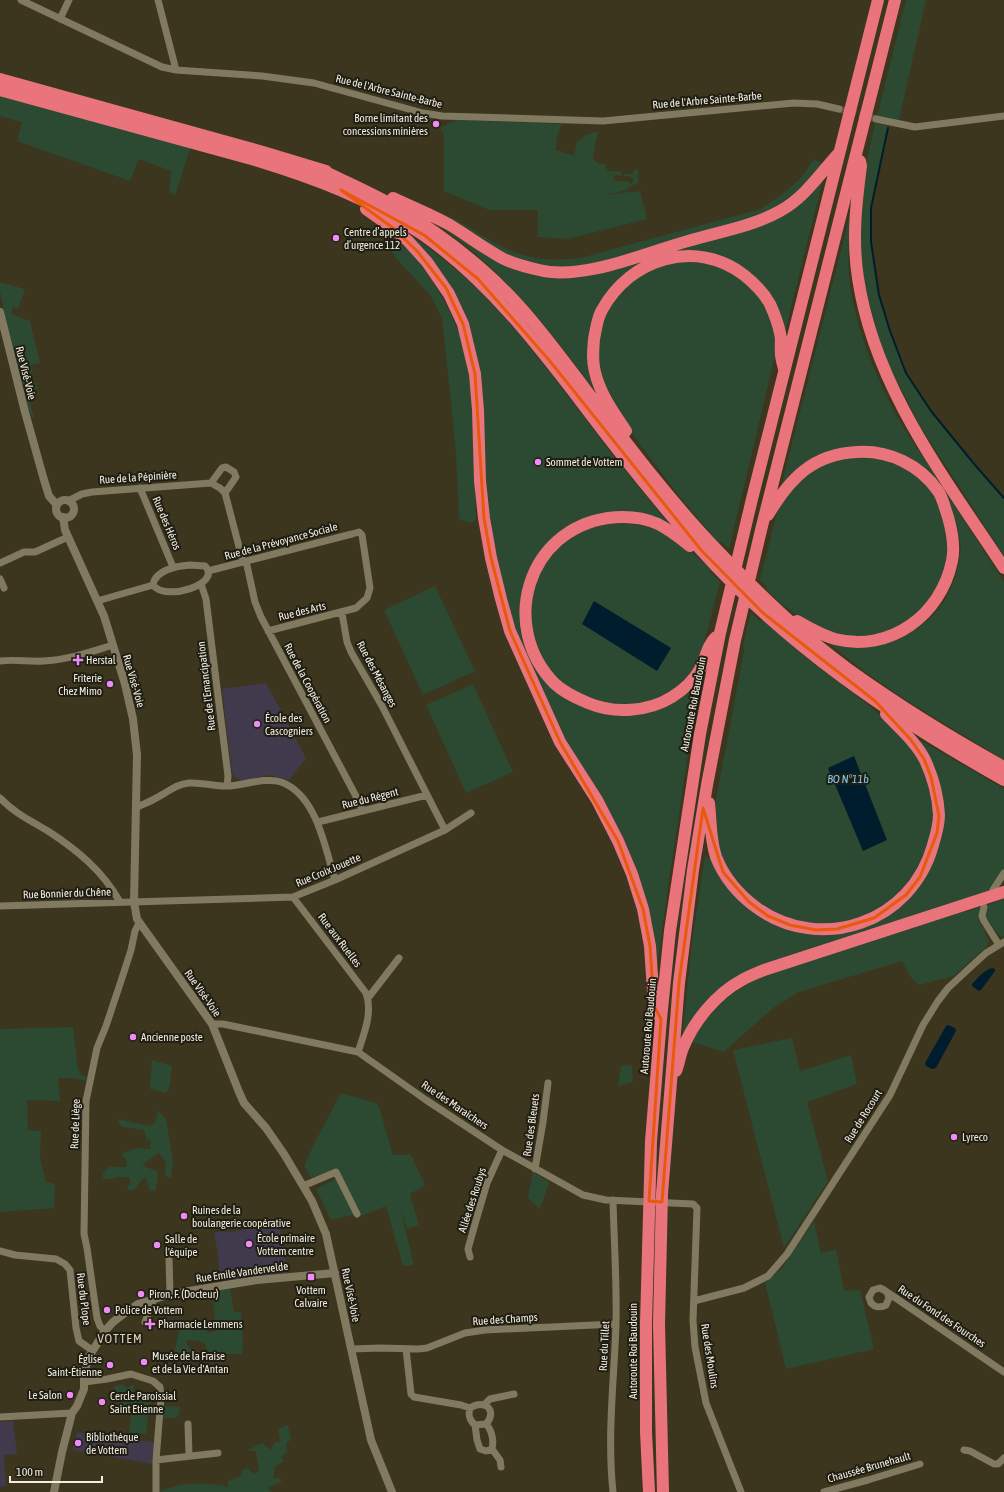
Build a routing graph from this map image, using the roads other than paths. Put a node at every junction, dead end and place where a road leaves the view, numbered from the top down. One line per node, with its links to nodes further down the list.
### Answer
1 (21, 0): 6 (street, Rue de l'Arbre Sainte-Barbe)
2 (69, 0): 6 (street)
3 (158, 0): 7 (street)
4 (878, 0): 14 (highway, Autoroute Roi Baudouin)
5 (895, 0): 13 (highway)
6 (60, 18): 7 (street, Rue de l'Arbre Sainte-Barbe)
7 (176, 70): 10 (street, Rue de l'Arbre Sainte-Barbe)
8 (0, 79): 15 (highway)
9 (0, 90): 16 (highway)
10 (839, 109)
11 (1004, 116): 12 (street)
12 (876, 120)
13 (858, 146): 26 (highway); 32 (highway)
14 (840, 152): 15 (highway); 18 (highway, Autoroute Roi Baudouin)
15 (319, 169): 19 (highway)
16 (341, 190): 28 (highway); 69 (highway)
17 (0, 312): 24 (street, Rue Visé-Voie)
18 (785, 370): 19 (highway); 42 (highway, Autoroute Roi Baudouin)
19 (638, 457): 39 (highway)
20 (210, 483): 21 (street, Rue de la Pépinière); 22 (street); 22 (street)
21 (140, 488): 23 (street, Rue de la Pépinière); 31 (street, Rue des Héros)
22 (225, 493): 29 (street, Rue de la Coopération)
23 (68, 501): 24 (street); 25 (street)
24 (57, 505): 25 (street, Rue Visé-Voie)
25 (63, 517): 27 (street, Rue Visé-Voie)
26 (762, 526): 39 (highway); 48 (highway)
27 (68, 537): 30 (street); 38 (street, Rue Visé-Voie)
28 (701, 550): 42 (highway); 45 (highway)
29 (245, 562): 33 (street, Rue de la Prévoyance Sociale); 40 (street, Rue de la Prévoyance Sociale); 41 (street, Rue de la Coopération)
30 (0, 563)
31 (173, 567): 33 (street); 36 (street)
32 (1004, 568)
33 (208, 571): 35 (street)
34 (0, 579): 37 (street)
35 (201, 584): 36 (street); 49 (street, Rue de l'Emancipation)
36 (153, 585): 38 (street)
37 (4, 588)
38 (97, 600): 43 (street, Rue Visé-Voie)
39 (777, 609): 46 (highway)
40 (342, 613): 41 (street, Rue des Arts); 50 (street, Rue des Mésanges)
41 (268, 631): 53 (street, Rue de la Coopération)
42 (720, 634): 69 (highway, Autoroute Roi Baudouin)
43 (113, 645): 44 (street); 52 (street, Rue Visé-Voie)
44 (0, 660)
45 (875, 701): 47 (highway); 48 (highway)
46 (1004, 767)
47 (1004, 780)
48 (707, 785): 73 (highway)
49 (227, 786): 52 (street); 55 (street)
50 (428, 795): 53 (street, Rue du Régent); 56 (street, Rue des Mésanges)
51 (0, 798): 61 (street)
52 (137, 807): 62 (street, Rue Visé-Voie)
53 (362, 810): 55 (street, Rue du Régent)
54 (471, 813): 56 (street, Rue Croix Jouette)
55 (318, 822): 58 (street)
56 (445, 830): 58 (street, Rue Croix Jouette)
57 (1004, 873): 59 (street)
58 (335, 880): 60 (street, Rue Croix Jouette)
59 (999, 891): 73 (highway)
60 (293, 896): 62 (street, Rue Croix Jouette); 68 (street, Rue aux Ruelles)
61 (120, 902): 62 (street, Rue Bonnier du Chêne); 63 (street, Rue Bonnier du Chêne)
62 (134, 902): 65 (street, Rue Visé-Voie)
63 (0, 906)
64 (984, 907): 66 (street, Rue de Rocourt)
65 (139, 923): 70 (street, Rue Visé-Voie); 90 (street, Rue de Liège)
66 (1002, 944): 87 (street, Rue de Rocourt)
67 (399, 958): 68 (street)
68 (368, 998): 71 (street)
69 (661, 1019): 116 (highway, Autoroute Roi Baudouin)
70 (212, 1024): 71 (street, Rue des Maraîchers); 76 (street, Rue Visé-Voie)
71 (358, 1052): 74 (street, Rue des Maraîchers)
72 (548, 1083): 75 (street, Rue des Bleuets)
73 (670, 1083): 117 (highway)
74 (502, 1150): 75 (street, Rue des Maraîchers); 81 (street, Allée des Roubys)
75 (535, 1169): 77 (street, Rue des Maraîchers)
76 (303, 1186): 79 (street); 83 (street, Rue Visé-Voie)
77 (613, 1200): 78 (street, Rue des Maraîchers); 89 (street, Rue du Tillet)
78 (684, 1203): 87 (street, Rue des Moulins)
79 (357, 1214)
80 (0, 1251): 93 (street, Rue du Plope)
81 (470, 1257)
82 (169, 1259): 85 (street)
83 (335, 1273): 85 (street, Rue Emile Vandervelde); 91 (street, Rue Visé-Voie)
84 (887, 1292): 94 (street, Rue du Fond des Fourches)
85 (170, 1294): 86 (street, Rue Emile Vandervelde)
86 (154, 1299): 88 (street); 90 (street, Rue Emile Vandervelde)
87 (694, 1301): 118 (street, Rue des Moulins)
88 (145, 1322)
89 (616, 1324): 92 (street, Rue des Champs); 115 (street, Rue du Tillet)
90 (105, 1332): 93 (street, Rue Emile Vandervelde)
91 (351, 1349): 92 (street, Rue des Champs); 114 (street, Rue Visé-Voie)
92 (406, 1349): 98 (street)
93 (92, 1350): 95 (street, Rue Emile Vandervelde)
94 (1004, 1372)
95 (84, 1382): 99 (street, Rue Emile Vandervelde); 109 (street)
96 (514, 1394): 97 (street)
97 (485, 1404): 98 (street); 103 (street)
98 (470, 1408): 102 (street)
99 (72, 1413): 100 (street); 112 (street, Rue Emile Vandervelde)
100 (0, 1417)
101 (188, 1424): 107 (street)
102 (475, 1424): 103 (street); 104 (street)
103 (486, 1424): 104 (street)
104 (492, 1449): 111 (street)
105 (964, 1450): 108 (street)
106 (218, 1453): 107 (street)
107 (189, 1455): 109 (street)
108 (1004, 1458)
109 (156, 1460): 113 (street)
110 (920, 1464): 119 (street, Chaussée Brunehault)
111 (501, 1467)
112 (54, 1492)
113 (156, 1492)
114 (392, 1492)
115 (613, 1492)
116 (649, 1492)
117 (663, 1492)
118 (741, 1492)
119 (824, 1492)

